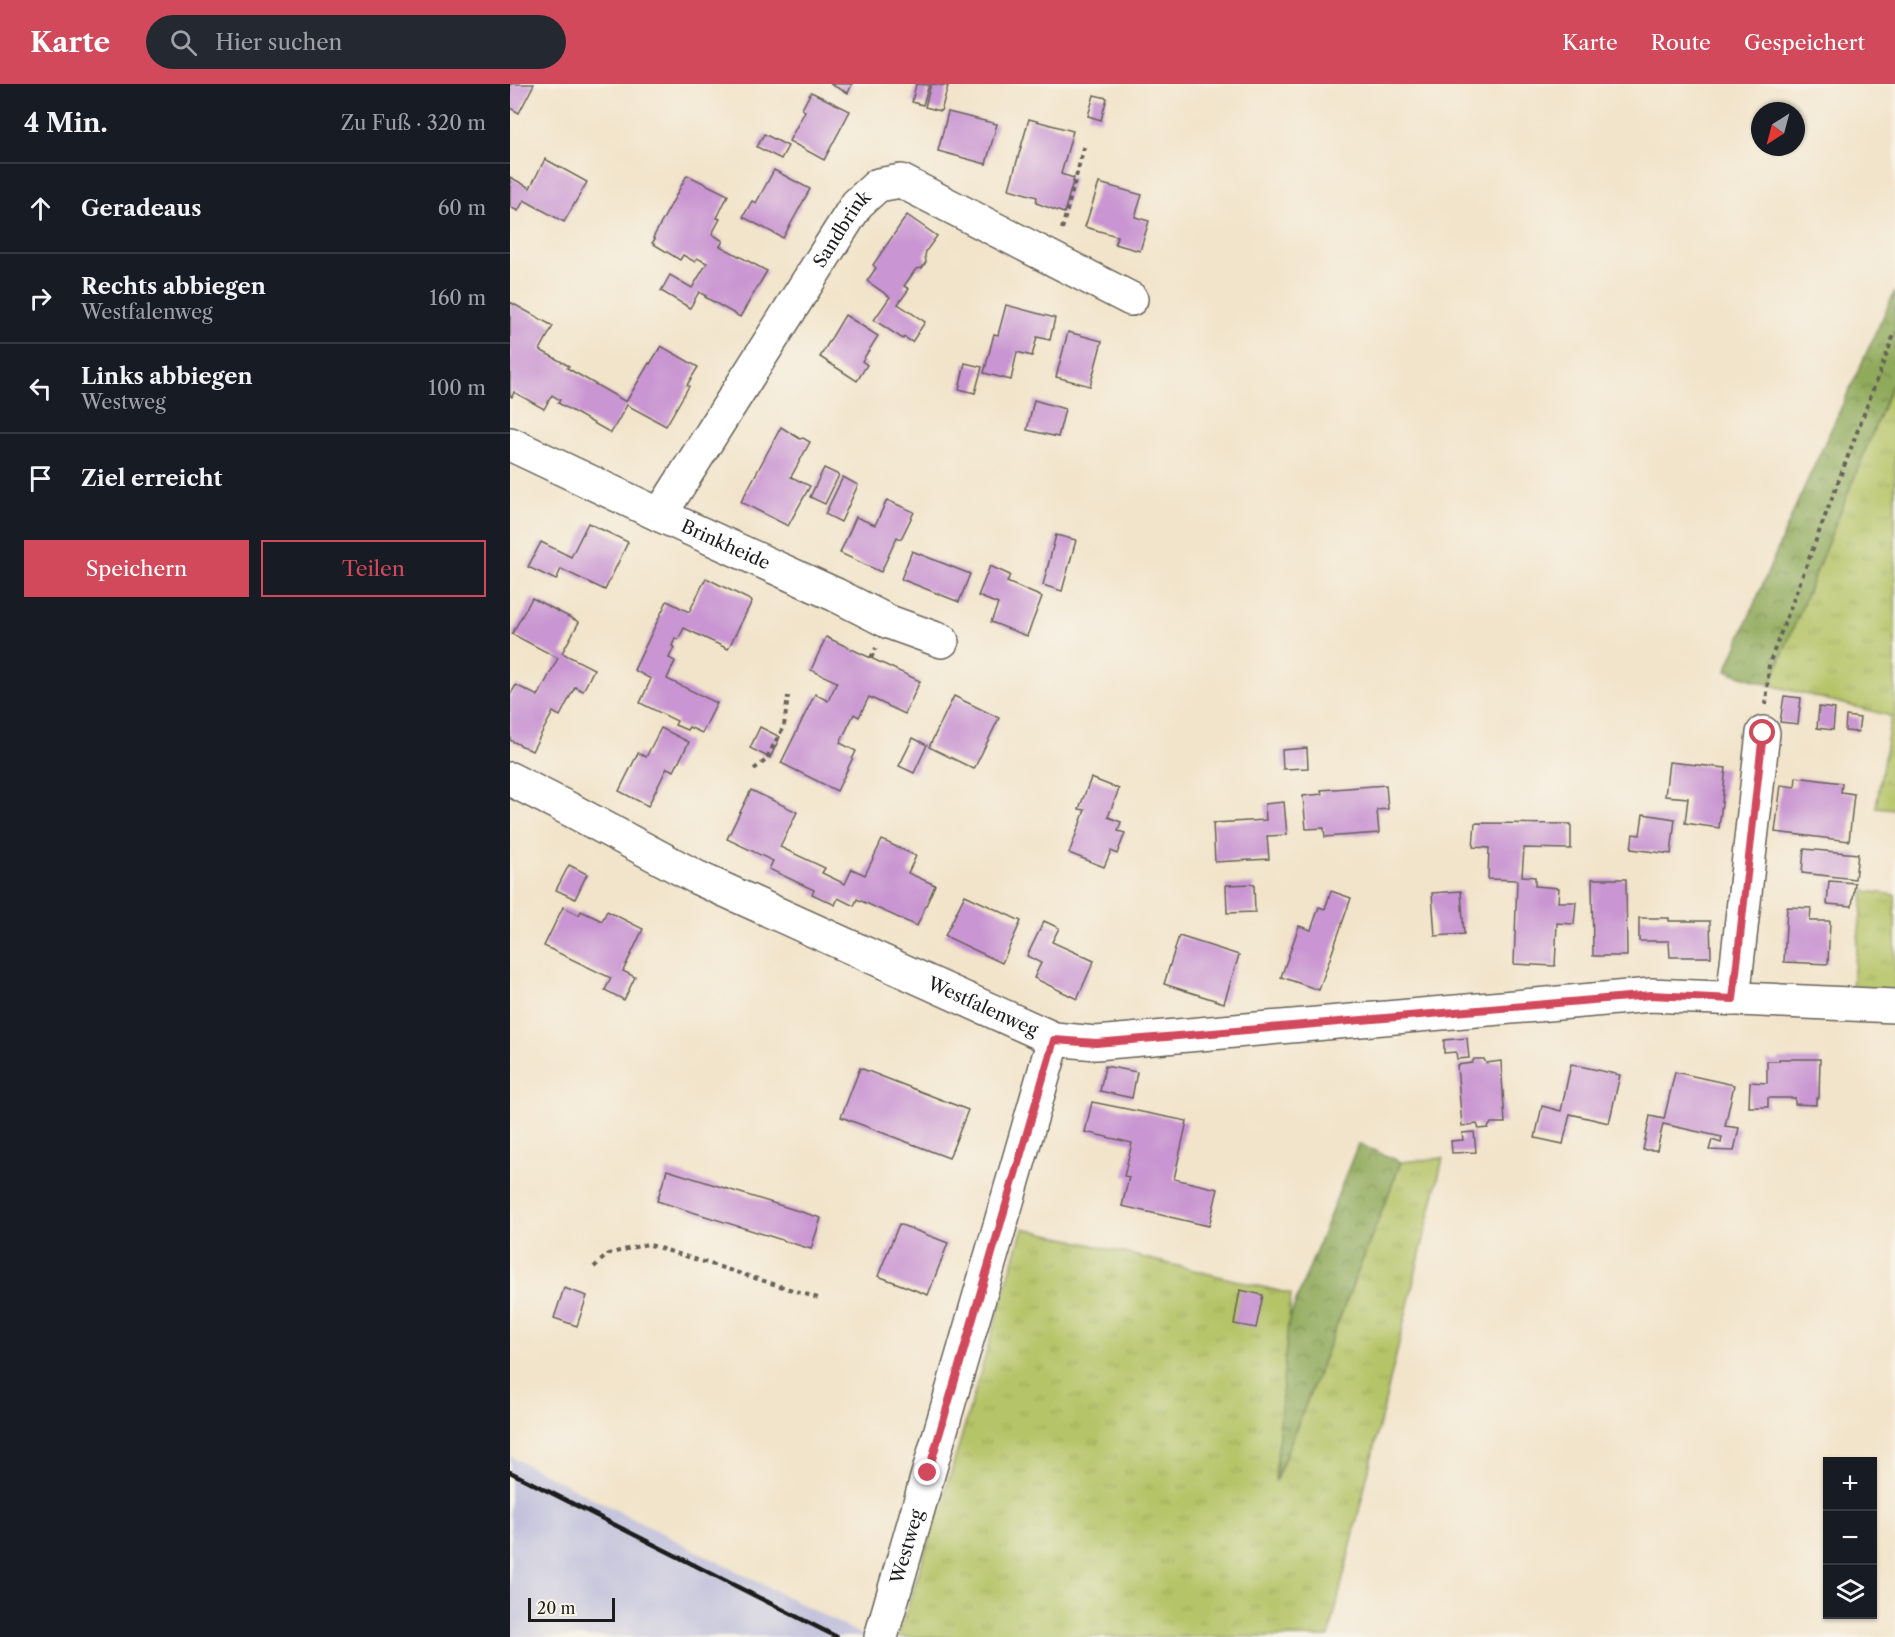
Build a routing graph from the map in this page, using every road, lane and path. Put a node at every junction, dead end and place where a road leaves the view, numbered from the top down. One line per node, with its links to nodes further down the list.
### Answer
1 (1083, 147): 2 (path)
2 (1052, 258): 3 (street, Sandbrink); 6 (street, Sandbrink)
3 (1131, 298)
4 (1895, 332): 9 (path)
5 (510, 444): 6 (street, Brinkheide)
6 (660, 515): 7 (street, Brinkheide)
7 (942, 641)
8 (788, 696): 10 (path)
9 (1763, 733): 12 (street)
10 (754, 769)
11 (510, 779): 14 (street, Westfalenweg)
12 (1733, 999): 13 (street, Westfalenweg); 14 (street, Westfalenweg)
13 (1895, 1006)
14 (1054, 1040): 17 (street, Westweg)
15 (594, 1267): 16 (path)
16 (818, 1298)
17 (881, 1637)

